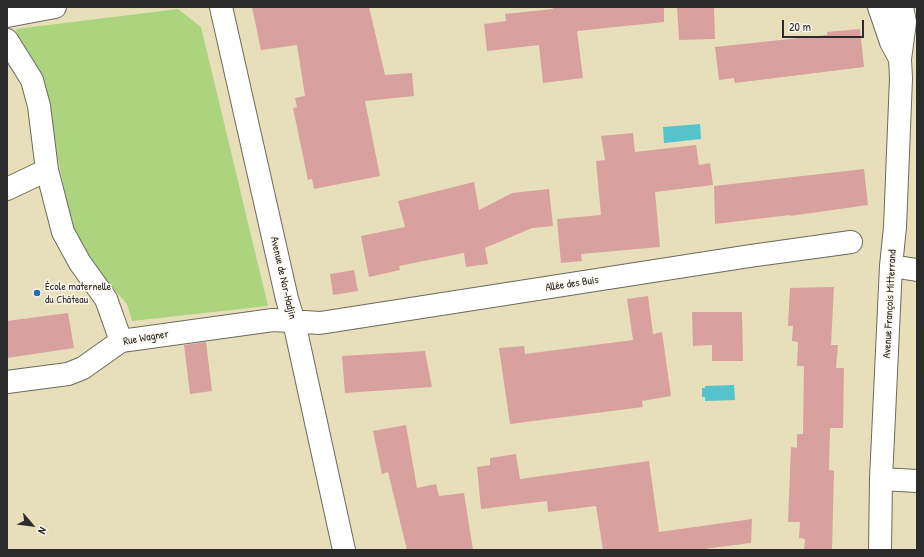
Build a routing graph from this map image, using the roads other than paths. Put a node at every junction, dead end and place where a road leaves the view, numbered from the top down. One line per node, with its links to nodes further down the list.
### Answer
1 (55, 7): 5 (street)
2 (222, 7): 13 (street, Avenue de Nor-Hadjin)
3 (879, 7): 7 (street, Avenue François Mitterrand)
4 (902, 7): 7 (street, Avenue François Mitterrand)
5 (7, 16)
6 (7, 40): 8 (street)
7 (909, 59): 11 (street, Avenue François Mitterrand)
8 (47, 170): 9 (street); 14 (street)
9 (7, 189)
10 (851, 242): 13 (street, Allée des Buis)
11 (891, 266): 12 (street); 16 (street, Avenue François Mitterrand)
12 (917, 270)
13 (294, 322): 14 (street, Rue Wagner); 18 (street, Avenue de Nor-Hadjin)
14 (121, 341): 15 (street, Rue Wagner)
15 (7, 382)
16 (881, 479): 17 (street); 19 (street, Avenue François Mitterrand)
17 (917, 481)
18 (344, 550)
19 (880, 550)

